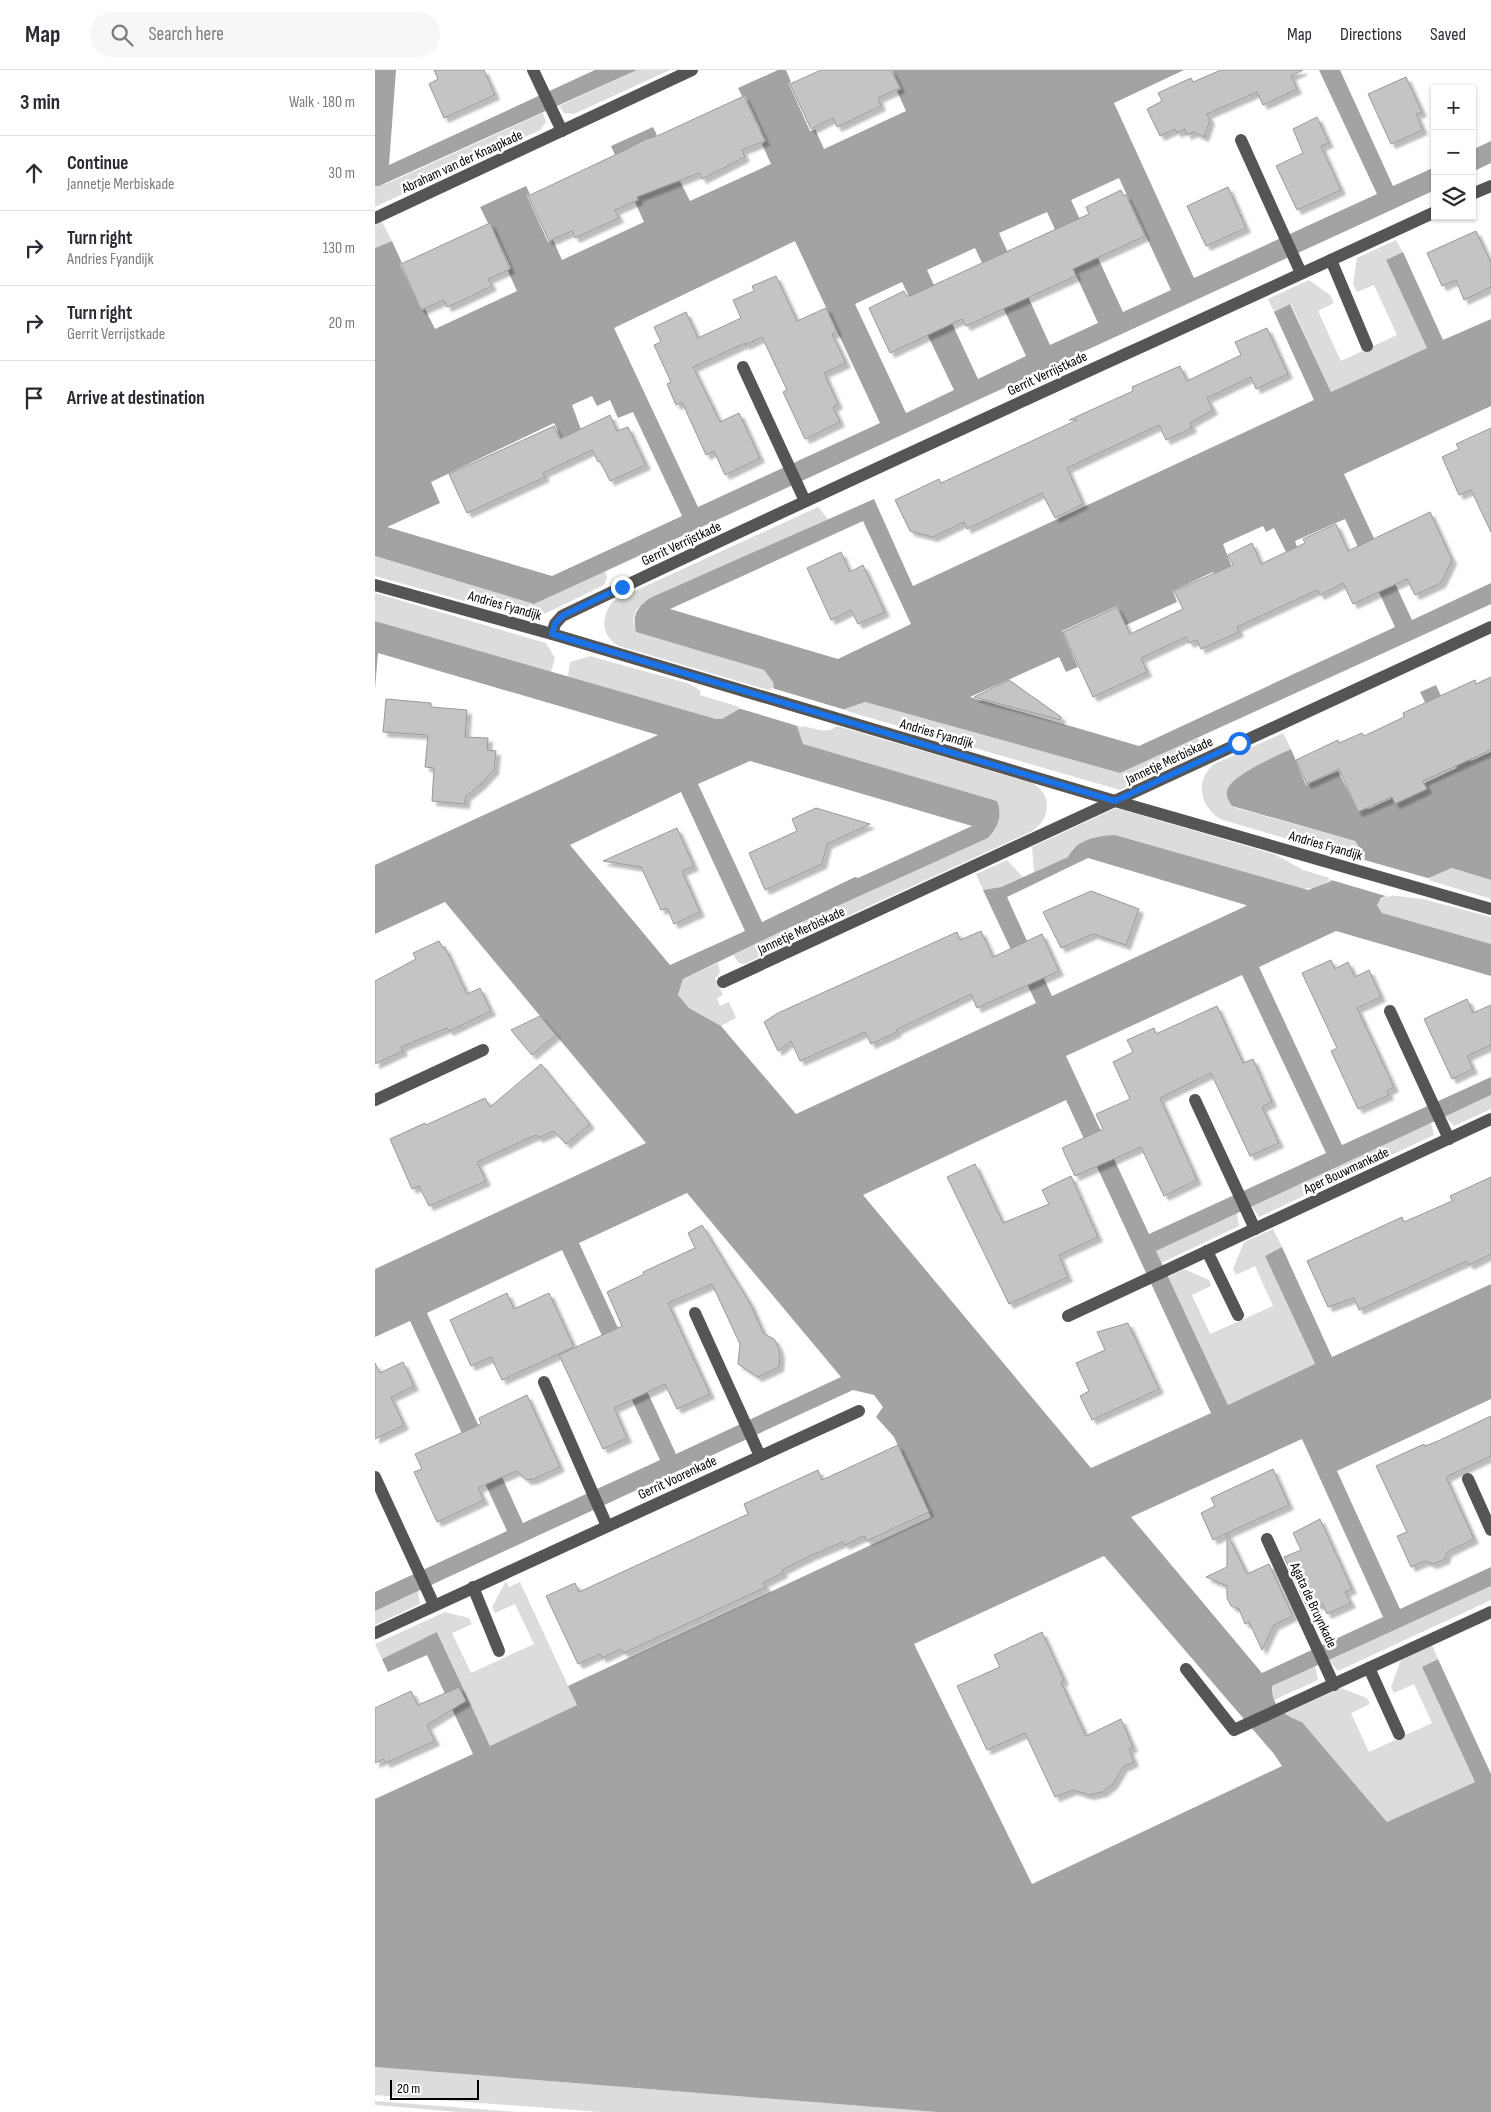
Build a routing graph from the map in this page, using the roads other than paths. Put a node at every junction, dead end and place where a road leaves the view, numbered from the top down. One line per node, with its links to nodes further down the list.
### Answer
1 (533, 70): 3 (street)
2 (692, 70): 3 (street, Abraham van der Knaapkade)
3 (562, 131): 8 (street, Abraham van der Knaapkade)
4 (1241, 140): 10 (street)
5 (1491, 186): 6 (street)
6 (1476, 192)
7 (1431, 214): 9 (street, Gerrit Verrijstkade)
8 (375, 218)
9 (1331, 260): 10 (street, Gerrit Verrijstkade); 11 (street)
10 (1301, 273): 13 (street, Gerrit Verrijstkade)
11 (1367, 346)
12 (743, 367): 13 (street)
13 (803, 495): 16 (street, Gerrit Verrijstkade)
14 (375, 584): 16 (street, Andries Fyandijk)
15 (1491, 627): 17 (street, Jannetje Merbiskade)
16 (552, 634): 17 (street, Andries Fyandijk)
17 (1115, 801): 18 (street, Andries Fyandijk); 19 (street, Jannetje Merbiskade)
18 (1491, 909)
19 (723, 982)
20 (1390, 1011): 25 (street)
21 (483, 1050): 22 (street)
22 (375, 1100)
23 (1195, 1100): 26 (street)
24 (1491, 1119): 25 (street, Aper Bouwmankade)
25 (1446, 1134): 26 (street, Aper Bouwmankade)
26 (1252, 1223): 27 (street, Aper Bouwmankade)
27 (1207, 1251): 29 (street); 30 (street, Aper Bouwmankade)
28 (695, 1313): 33 (street)
29 (1238, 1315)
30 (1067, 1316)
31 (544, 1382): 36 (street)
32 (859, 1411): 33 (street, Gerrit Voorenkade)
33 (758, 1451): 36 (street, Gerrit Voorenkade)
34 (375, 1477): 40 (street)
35 (1468, 1479): 37 (street)
36 (604, 1521): 39 (street, Gerrit Voorenkade)
37 (1491, 1530)
38 (1267, 1539): 46 (street, Agata de Bruynkade)
39 (473, 1587): 40 (street, Gerrit Voorenkade); 43 (street)
40 (432, 1600): 42 (street, Gerrit Voorenkade)
41 (1491, 1612): 44 (street)
42 (375, 1633)
43 (499, 1651)
44 (1369, 1668): 46 (street); 47 (street)
45 (1186, 1669): 46 (street)
46 (1334, 1685)
47 (1399, 1734)

